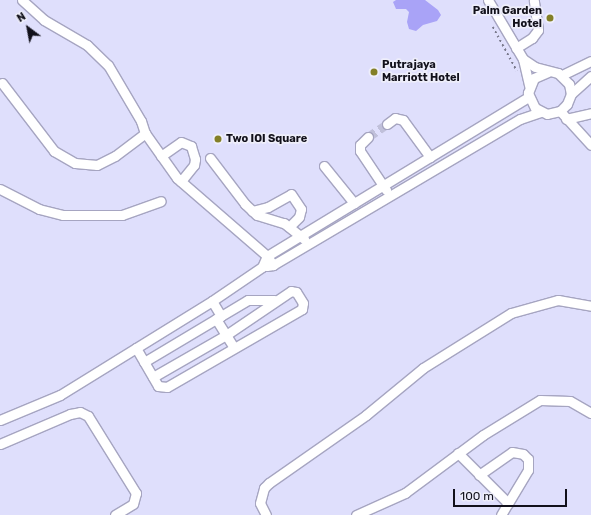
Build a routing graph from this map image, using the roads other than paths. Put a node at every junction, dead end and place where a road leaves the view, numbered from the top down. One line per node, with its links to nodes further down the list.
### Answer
1 (22, 0): 18 (street)
2 (488, 0): 4 (street)
3 (534, 0): 4 (street)
4 (516, 48): 5 (street)
5 (522, 59): 7 (street); 11 (street)
6 (591, 60): 8 (street)
7 (548, 72): 8 (street); 11 (street)
8 (562, 76): 12 (street)
9 (591, 76): 12 (street)
10 (2, 83): 18 (street)
11 (529, 86): 13 (street)
12 (571, 94): 16 (street)
13 (528, 97): 14 (street); 22 (street)
14 (540, 112): 16 (street); 28 (street)
15 (591, 113): 16 (street)
16 (563, 115): 20 (street)
17 (387, 124): 22 (street)
18 (145, 133): 21 (street)
19 (368, 137): 26 (street)
20 (591, 145)
21 (161, 156): 25 (street); 25 (street)
22 (430, 157): 26 (street)
23 (210, 158): 31 (street)
24 (324, 166): 30 (street)
25 (181, 181): 35 (street)
26 (383, 185): 28 (street); 30 (street)
27 (0, 190): 29 (street)
28 (389, 196): 34 (street)
29 (161, 201)
30 (354, 203): 33 (street)
31 (252, 211): 32 (street); 32 (street)
32 (289, 227): 33 (street)
33 (301, 235): 34 (street); 35 (street)
34 (309, 244): 36 (street)
35 (267, 256): 36 (street); 37 (street)
36 (273, 265): 37 (street)
37 (262, 266): 39 (street)
38 (274, 300): 41 (street); 42 (street); 44 (street)
39 (212, 301): 41 (street); 43 (street)
40 (591, 306): 54 (street)
41 (219, 318): 42 (street); 45 (street)
42 (226, 335): 44 (street); 46 (street)
43 (136, 348): 45 (street); 48 (street)
44 (234, 348): 46 (street)
45 (144, 362): 46 (street)
46 (153, 377)
47 (591, 413): 50 (street)
48 (0, 420)
49 (0, 444): 53 (street)
50 (458, 453): 51 (street); 55 (street)
51 (479, 475): 52 (street); 52 (street)
52 (508, 503): 56 (street)
53 (115, 515)
54 (266, 515)
55 (356, 515)
56 (501, 515)

